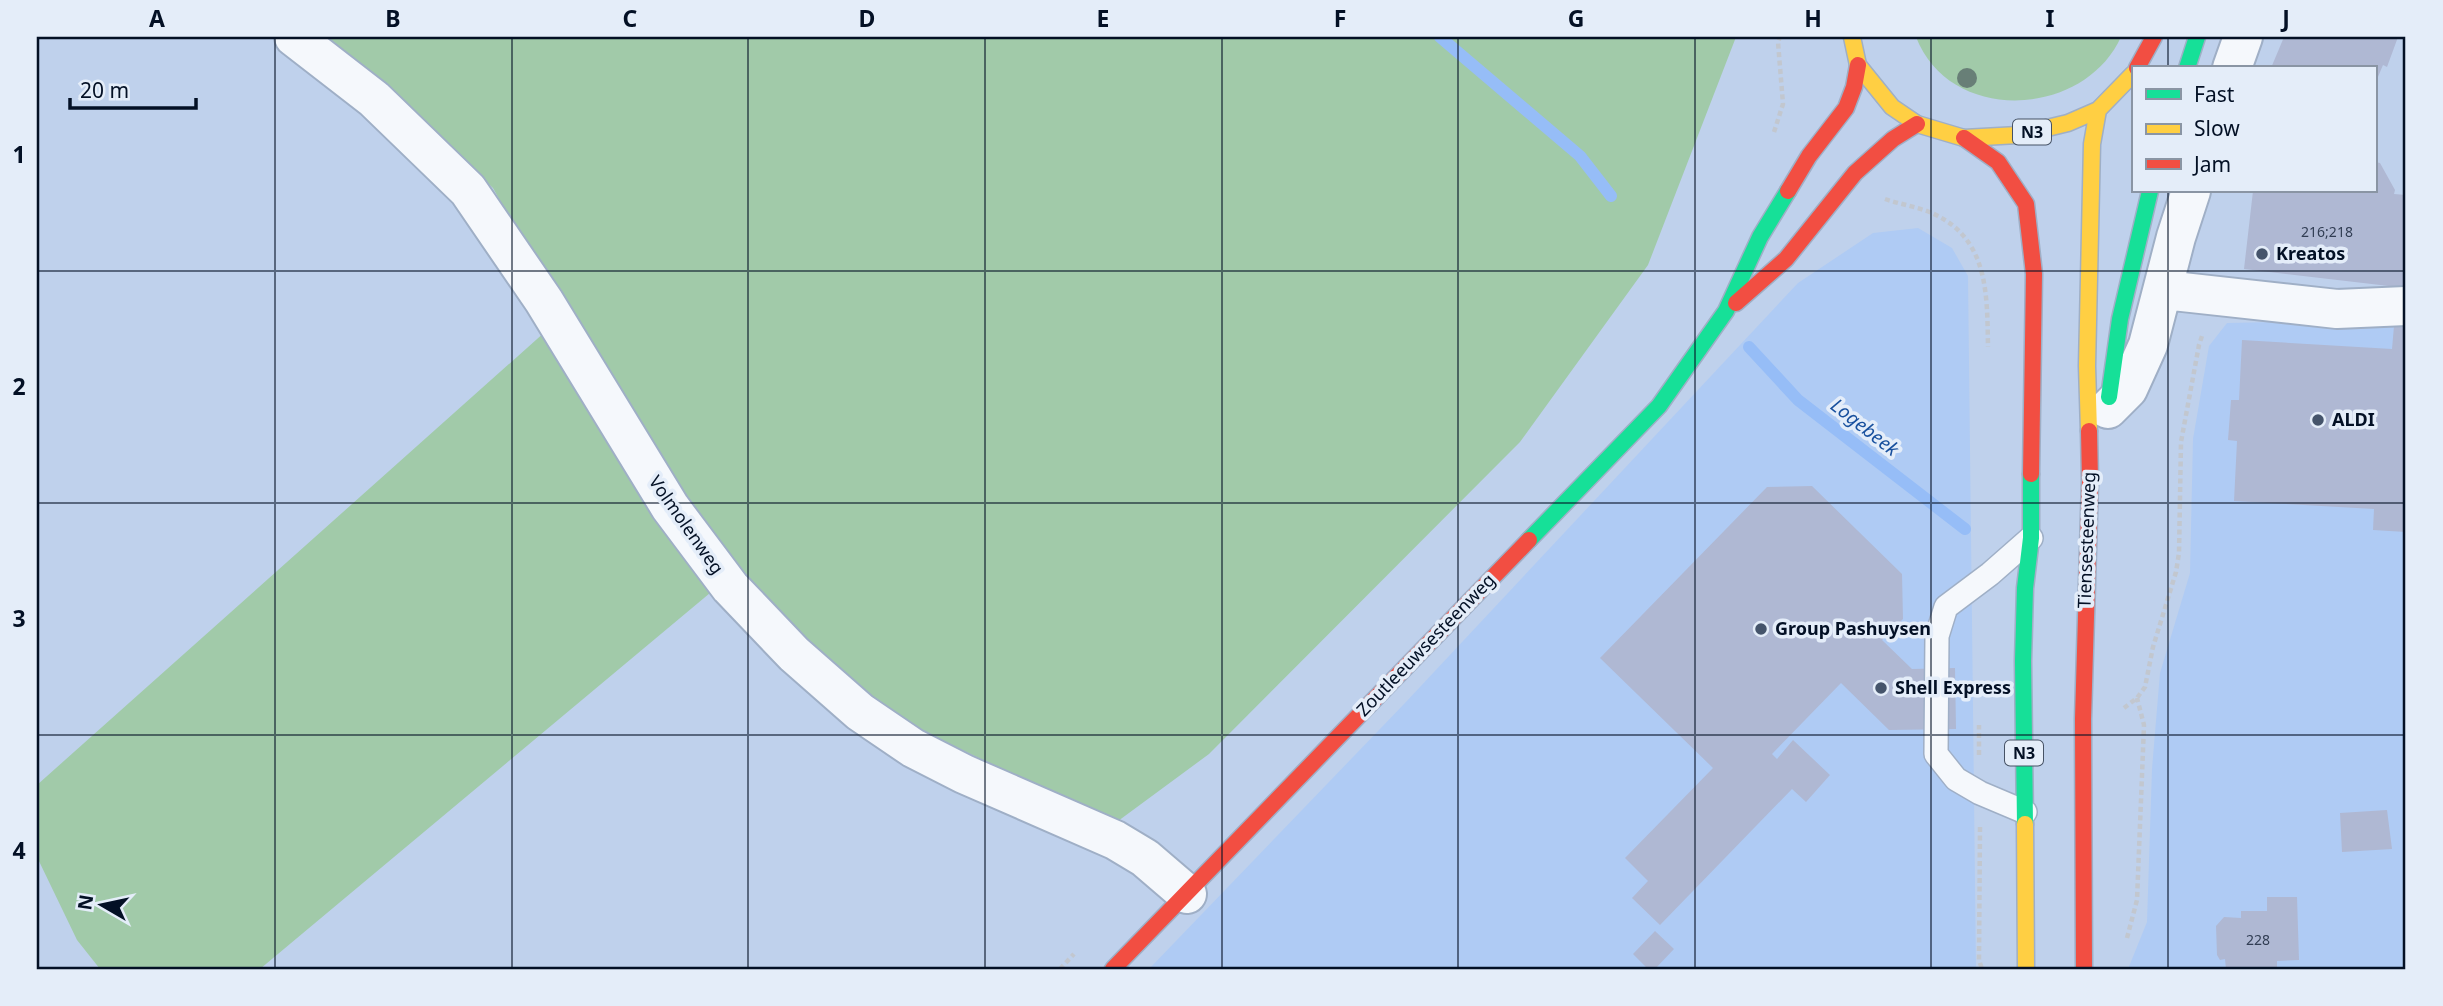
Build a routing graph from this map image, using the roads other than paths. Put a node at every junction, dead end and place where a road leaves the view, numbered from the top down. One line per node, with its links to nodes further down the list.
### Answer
1 (294, 37): 23 (street, Volmolenweg)
2 (1852, 37): 6 (main road, N3)
3 (2154, 37): 7 (main road)
4 (2197, 37): 8 (main road)
5 (2243, 37): 9 (street)
6 (1858, 65): 12 (main road, N3); 18 (main road, Zoutleeuwsesteenweg)
7 (2138, 66)
8 (2188, 66)
9 (2233, 66)
10 (2132, 75): 11 (main road, N3)
11 (2098, 110): 13 (main road, N3); 20 (main road, Tiensesteenweg)
12 (1917, 124): 13 (main road, N3); 18 (main road, Zoutleeuwsesteenweg)
13 (1964, 138): 21 (main road, N3)
14 (2150, 192): 19 (main road)
15 (2191, 192): 16 (street)
16 (2164, 290): 17 (street); 19 (street)
17 (2406, 306)
18 (1726, 311): 23 (main road, Zoutleeuwsesteenweg)
19 (2108, 409): 20 (main road)
20 (2090, 481): 26 (main road, Tiensesteenweg)
21 (2031, 538): 22 (main road, N3); 22 (lane)
22 (2025, 813): 25 (main road, N3)
23 (1187, 894): 24 (main road, Zoutleeuwsesteenweg)
24 (1113, 969)
25 (2026, 969)
26 (2084, 969)

